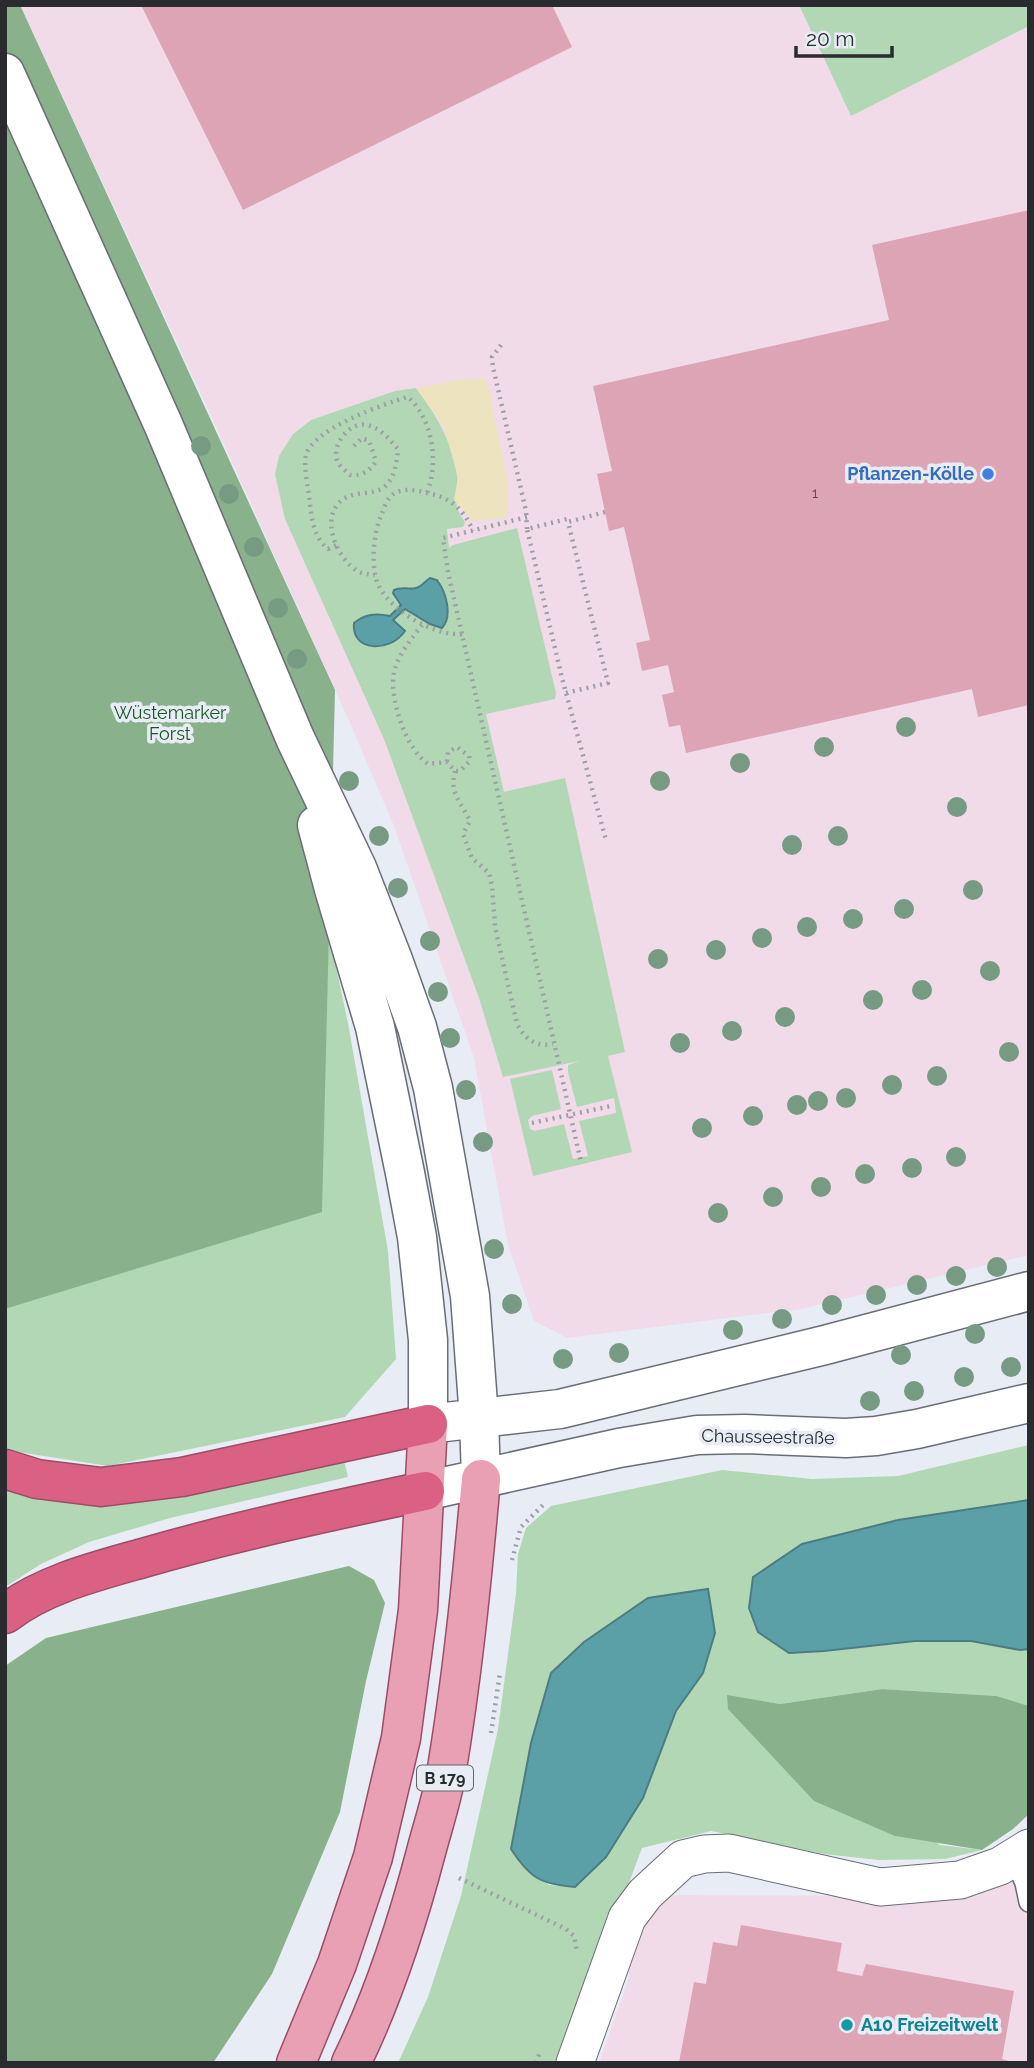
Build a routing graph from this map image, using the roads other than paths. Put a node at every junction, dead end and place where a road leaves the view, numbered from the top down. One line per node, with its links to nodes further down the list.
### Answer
1 (5, 74): 2 (main road)
2 (295, 738): 5 (main road); 6 (main road)
3 (1029, 1291): 5 (main road)
4 (1029, 1403): 8 (main road, Chausseestraße)
5 (479, 1418): 6 (main road); 8 (main road)
6 (428, 1424): 7 (highway); 9 (main road, B 179)
7 (5, 1469)
8 (481, 1479): 9 (main road, Chausseestraße); 14 (main road, B 179)
9 (425, 1491): 10 (highway); 13 (main road, B 179)
10 (5, 1615)
11 (1021, 1853): 12 (lane); 15 (street)
12 (1029, 1902)
13 (296, 2063)
14 (351, 2063)
15 (575, 2063)

